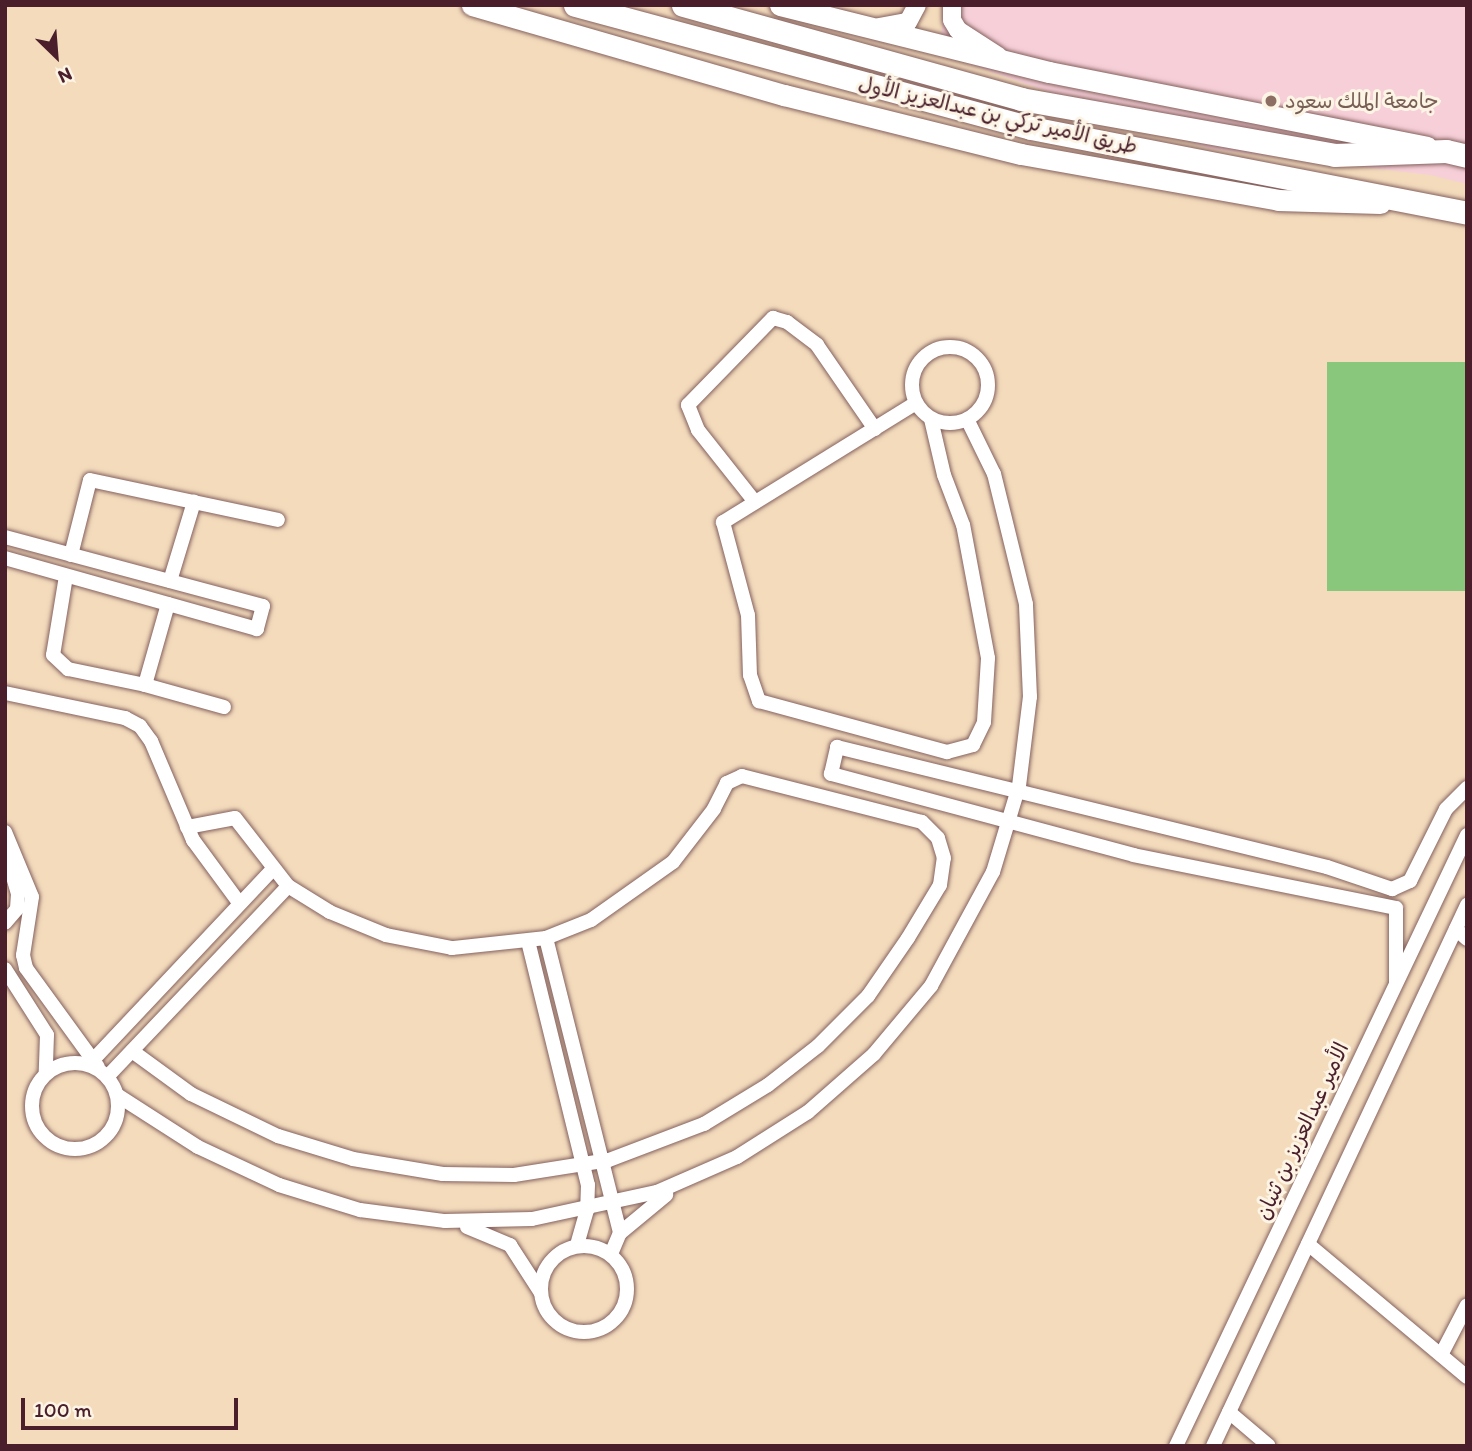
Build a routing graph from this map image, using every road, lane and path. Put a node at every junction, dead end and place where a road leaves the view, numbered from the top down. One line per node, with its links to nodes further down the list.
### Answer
1 (472, 5): 10 (main road)
2 (575, 5): 10 (main road, طريق الأمير تركي بن عبدالعزيز الأول)
3 (683, 5): 9 (main road, طريق الأمير تركي بن عبدالعزيز الأول)
4 (780, 5): 7 (main road)
5 (917, 5): 7 (street)
6 (952, 5): 8 (street)
7 (861, 29): 8 (main road)
8 (1006, 62): 9 (main road)
9 (1457, 154)
10 (1429, 205): 11 (main road, طريق الأمير تركي بن عبدالعزيز الأول)
11 (1467, 213)
12 (916, 403): 13 (street); 14 (street); 15 (street)
13 (931, 419): 14 (street); 17 (street)
14 (967, 419): 29 (street)
15 (875, 429): 17 (street); 17 (street)
16 (194, 502): 18 (street); 20 (street); 23 (street)
17 (755, 502)
18 (278, 520)
19 (5, 537): 20 (street)
20 (71, 555): 23 (street)
21 (5, 558): 22 (street)
22 (66, 576): 24 (street); 25 (street)
23 (170, 581): 24 (street)
24 (168, 604): 25 (street)
25 (145, 685): 27 (street)
26 (5, 693): 31 (street)
27 (224, 707)
28 (1467, 788): 35 (street)
29 (1017, 792): 30 (street); 30 (street); 35 (street)
30 (1009, 822): 38 (street); 53 (street)
31 (187, 827): 36 (street); 39 (street)
32 (5, 832): 48 (street)
33 (1467, 835): 46 (street, الأمير عبدالعزيز بن ثنيان)
34 (5, 850): 41 (street)
35 (1320, 866): 38 (street)
36 (273, 869): 37 (street); 39 (street)
37 (288, 886): 44 (street); 47 (street)
38 (1308, 891): 46 (street)
39 (240, 904): 48 (street)
40 (1467, 905): 42 (street)
41 (5, 923)
42 (1461, 934): 58 (street)
43 (546, 938): 44 (street); 51 (street); 51 (street)
44 (528, 942): 52 (street)
45 (5, 969): 49 (street)
46 (1396, 982): 66 (street, الأمير عبدالعزيز بن ثنيان)
47 (132, 1051): 48 (street); 52 (street)
48 (101, 1069): 49 (street); 50 (street)
49 (46, 1073): 50 (street)
50 (117, 1095): 56 (street)
51 (603, 1161): 52 (street); 54 (street)
52 (583, 1165): 55 (street)
53 (697, 1176): 54 (street); 57 (street)
54 (614, 1203): 55 (street); 57 (street)
55 (587, 1210): 56 (street); 59 (street)
56 (445, 1221): 61 (street)
57 (620, 1233): 60 (street)
58 (1308, 1244): 63 (street); 65 (street)
59 (577, 1246): 60 (street); 61 (street)
60 (611, 1254): 61 (street)
61 (541, 1293)
62 (1467, 1305): 63 (street)
63 (1441, 1355): 64 (street)
64 (1467, 1377)
65 (1229, 1412): 67 (street); 68 (street)
66 (1176, 1446)
67 (1213, 1446)
68 (1269, 1446)

